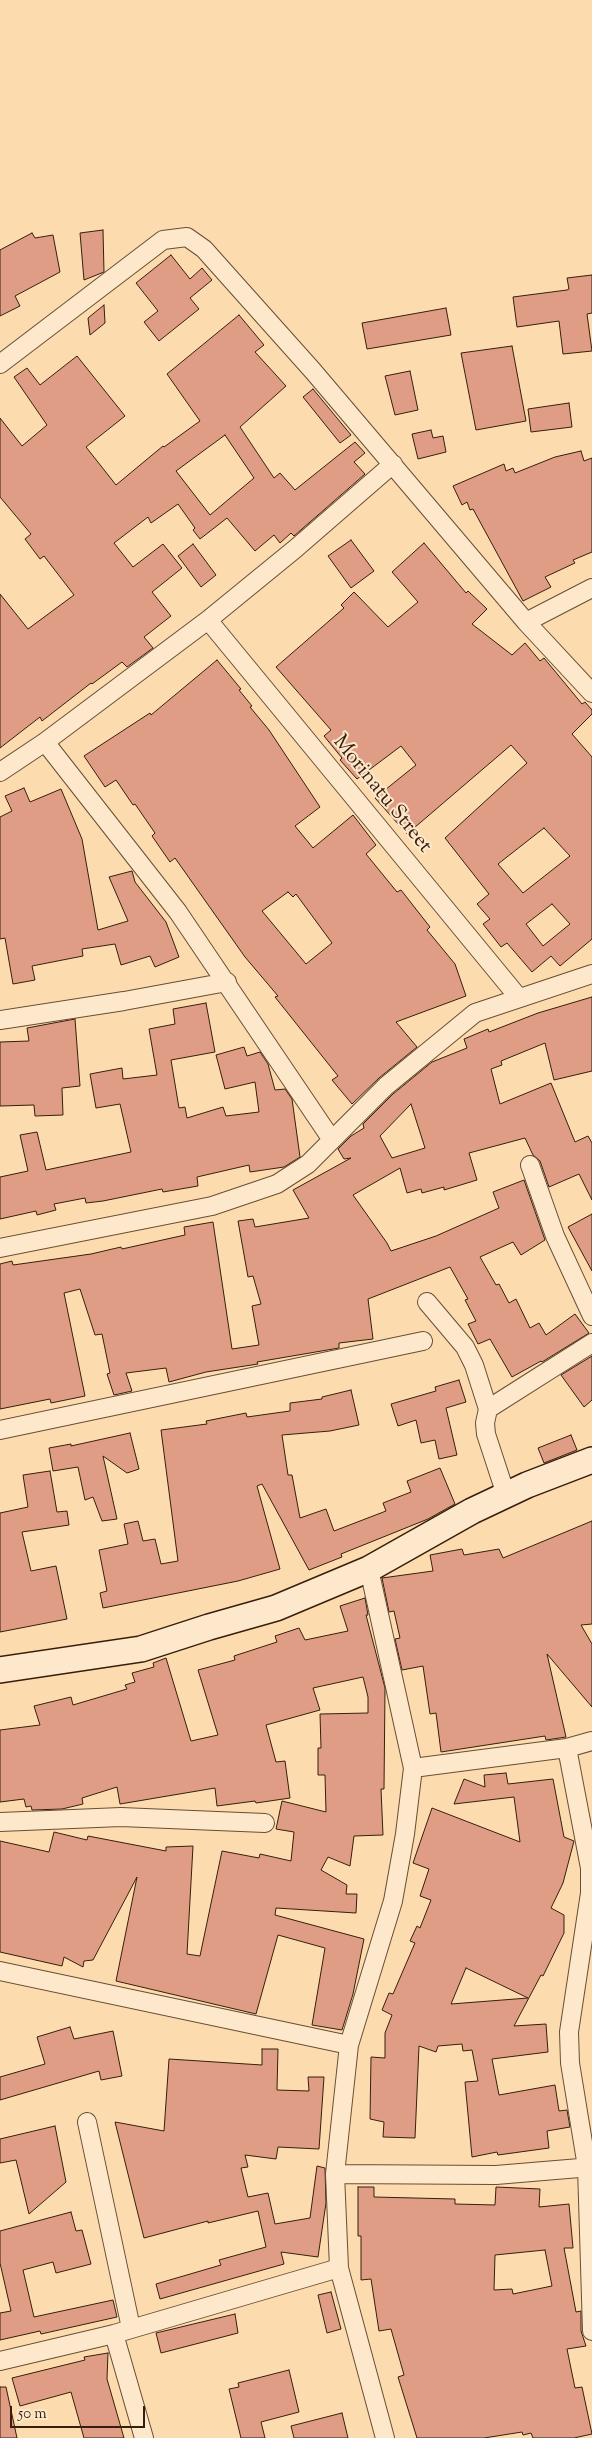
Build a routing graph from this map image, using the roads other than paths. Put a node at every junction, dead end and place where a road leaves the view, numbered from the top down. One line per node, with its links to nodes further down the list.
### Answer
1 (0, 364): 2 (street)
2 (393, 464): 4 (street); 5 (street)
3 (592, 588): 5 (street)
4 (208, 620): 7 (street); 11 (street, Morinatu Street)
5 (526, 622): 6 (street)
6 (592, 693)
7 (45, 742): 8 (street); 10 (street)
8 (0, 772)
9 (592, 974): 11 (street)
10 (227, 982): 12 (street); 13 (street)
11 (519, 998): 13 (street)
12 (0, 1020)
13 (332, 1140): 15 (street)
14 (530, 1164): 17 (street)
15 (0, 1248)
16 (427, 1302): 20 (street)
17 (592, 1316)
18 (423, 1341): 21 (street)
19 (592, 1343): 20 (street)
20 (488, 1409): 23 (street)
21 (0, 1430)
22 (592, 1460): 23 (street)
23 (506, 1495): 24 (street)
24 (369, 1569): 25 (street); 28 (street)
25 (0, 1670)
26 (592, 1741): 27 (street)
27 (567, 1748): 28 (street); 34 (street)
28 (413, 1768): 32 (street)
29 (0, 1822): 30 (street)
30 (265, 1823)
31 (0, 1971): 32 (street)
32 (350, 2045): 35 (street)
33 (87, 2122): 37 (street)
34 (590, 2167): 35 (street); 38 (street)
35 (335, 2174): 36 (street)
36 (340, 2268): 37 (street); 42 (street)
37 (131, 2328): 39 (street)
38 (592, 2331)
39 (114, 2334): 40 (street); 41 (street)
40 (0, 2361)
41 (144, 2438)
42 (385, 2438)

